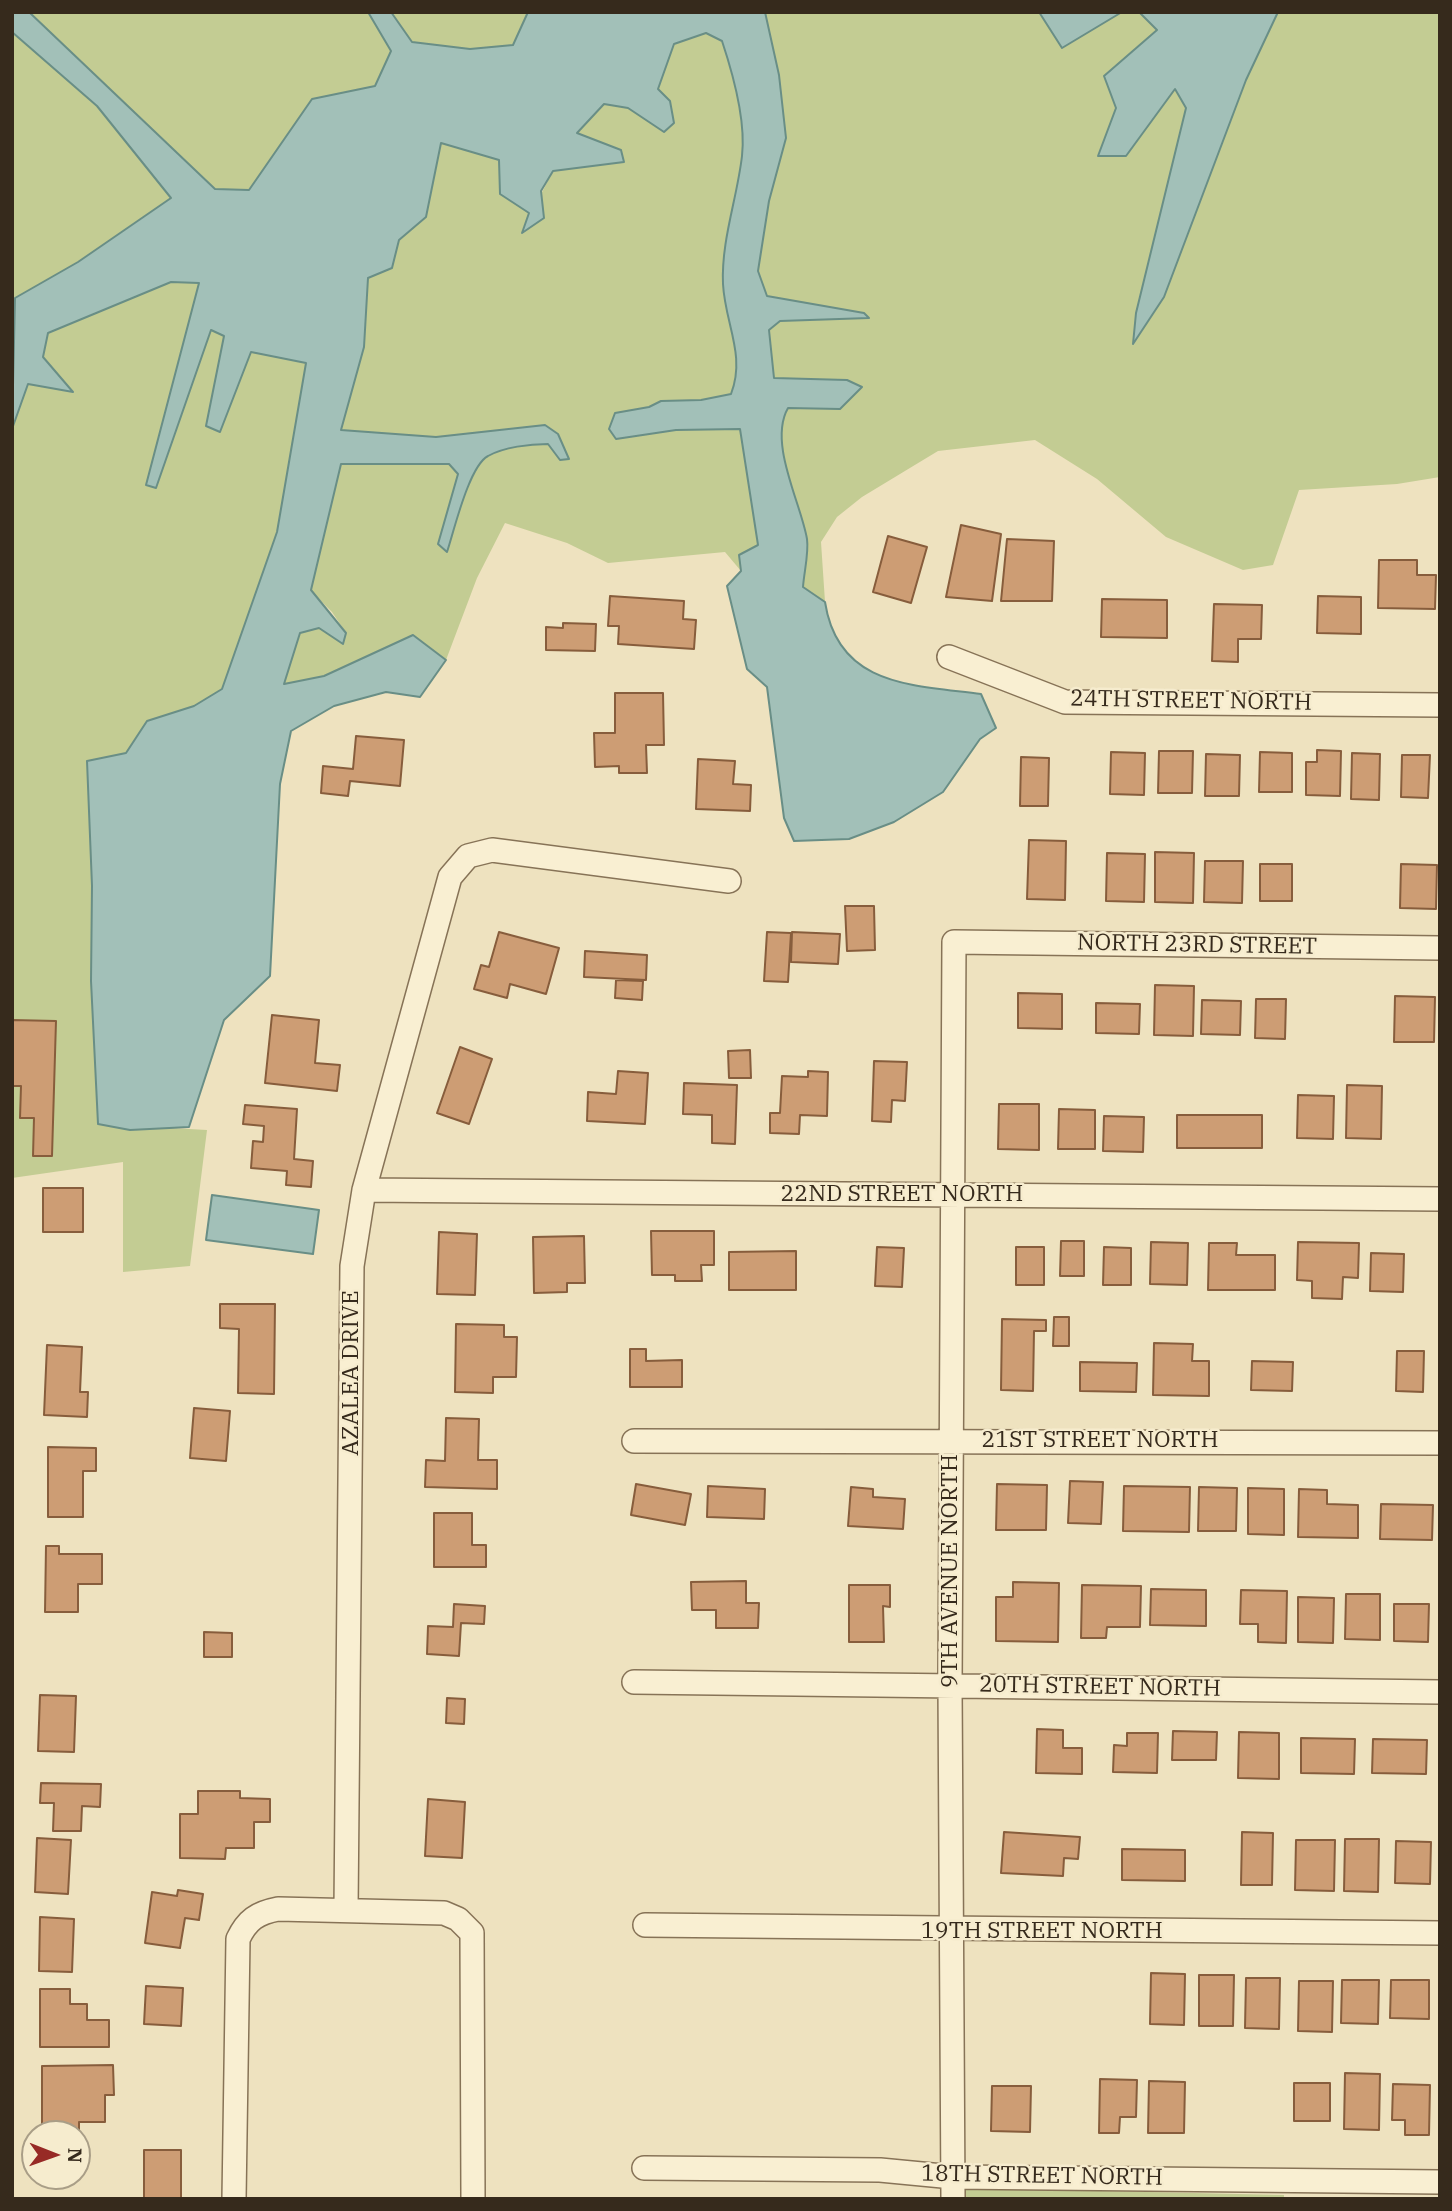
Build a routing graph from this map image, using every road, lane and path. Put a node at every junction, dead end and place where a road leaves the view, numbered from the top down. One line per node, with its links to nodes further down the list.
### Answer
1 (949, 657): 2 (street, 24TH STREET NORTH)
2 (1440, 705)
3 (729, 881): 6 (street, AZALEA DRIVE)
4 (954, 942): 5 (street, NORTH 23RD STREET); 7 (street, 9TH AVENUE NORTH)
5 (1440, 948)
6 (364, 1190): 7 (street, 22ND STREET NORTH); 15 (street, AZALEA DRIVE)
7 (953, 1194): 8 (street, 22ND STREET NORTH); 9 (street, 9TH AVENUE NORTH)
8 (1440, 1199)
9 (950, 1439): 10 (street, 21ST STREET NORTH); 11 (street, 21ST STREET NORTH); 13 (street, 9TH AVENUE NORTH)
10 (634, 1441)
11 (1440, 1443)
12 (634, 1682): 13 (street, 20TH STREET NORTH)
13 (950, 1685): 14 (street, 20TH STREET NORTH); 17 (street, 9TH AVENUE NORTH)
14 (1440, 1692)
15 (346, 1909): 22 (street); 23 (street)
16 (645, 1925): 17 (street, 19TH STREET NORTH)
17 (953, 1931): 18 (street, 19TH STREET NORTH); 21 (street, 9TH AVENUE NORTH)
18 (1440, 1933)
19 (644, 2168): 21 (street, 18TH STREET NORTH)
20 (1440, 2182): 21 (street, 18TH STREET NORTH)
21 (953, 2188)
22 (234, 2199)
23 (473, 2199)

